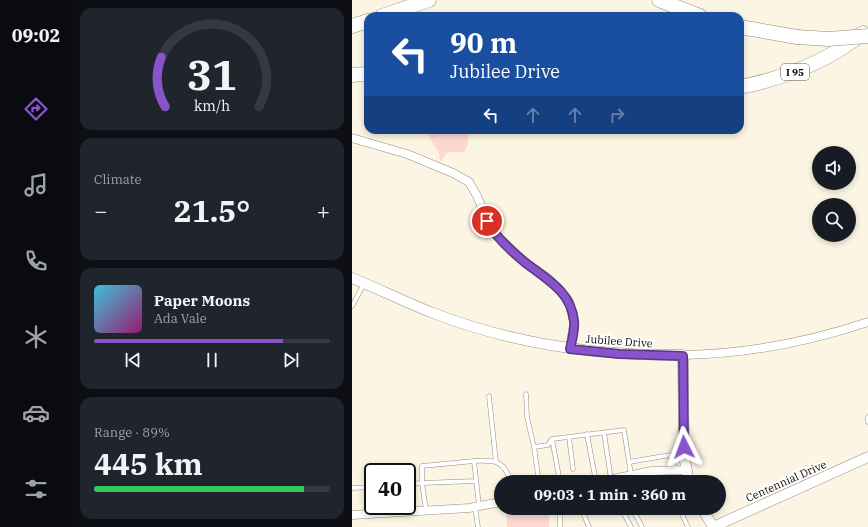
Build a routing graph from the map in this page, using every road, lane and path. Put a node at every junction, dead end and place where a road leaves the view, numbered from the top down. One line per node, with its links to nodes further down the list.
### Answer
1 (429, 0): 3 (highway)
2 (659, 0): 4 (highway)
3 (394, 12)
4 (690, 12)
5 (364, 22): 6 (highway)
6 (352, 26)
7 (744, 28): 9 (highway, bridge)
8 (868, 30): 12 (highway, I 95)
9 (868, 36)
10 (364, 74): 11 (highway)
11 (352, 75)
12 (744, 86)
13 (352, 138): 18 (street)
14 (352, 278): 15 (street, Jubilee Drive)
15 (364, 283): 16 (lane); 18 (street, Jubilee Drive)
16 (352, 306)
17 (868, 322): 19 (street, Jubilee Drive)
18 (570, 349): 19 (street, Jubilee Drive)
19 (683, 356): 35 (street)
20 (526, 394): 28 (lane)
21 (488, 396): 31 (lane)
22 (868, 417): 23 (lane)
23 (868, 422)
24 (604, 432): 25 (lane); 32 (lane); 40 (lane)
25 (587, 434): 26 (lane); 39 (lane)
26 (569, 437): 27 (lane); 33 (lane)
27 (552, 439): 28 (lane); 38 (lane)
28 (534, 447): 37 (lane)
29 (868, 457): 58 (street, Centennial Drive)
30 (474, 461): 31 (lane); 43 (lane); 45 (lane)
31 (496, 462): 36 (lane)
32 (629, 462): 34 (lane); 41 (lane)
33 (573, 469)
34 (675, 470): 35 (street); 41 (street)
35 (685, 470): 42 (street)
36 (508, 475)
37 (538, 475)
38 (559, 475)
39 (596, 475)
40 (612, 475)
41 (631, 475)
42 (687, 475)
43 (476, 481): 45 (lane); 49 (lane)
44 (416, 483): 45 (lane)
45 (422, 483): 50 (lane)
46 (364, 487): 47 (lane)
47 (352, 488)
48 (494, 503): 49 (street)
49 (477, 506): 50 (street); 59 (lane)
50 (426, 510): 51 (street)
51 (352, 515)
52 (560, 515): 60 (lane)
53 (584, 515): 61 (lane)
54 (625, 515): 62 (lane)
55 (636, 515): 63 (lane)
56 (682, 515): 64 (lane)
57 (706, 515): 58 (street)
58 (712, 526)
59 (478, 527)
60 (560, 527)
61 (589, 527)
62 (631, 527)
63 (642, 527)
64 (688, 527)

